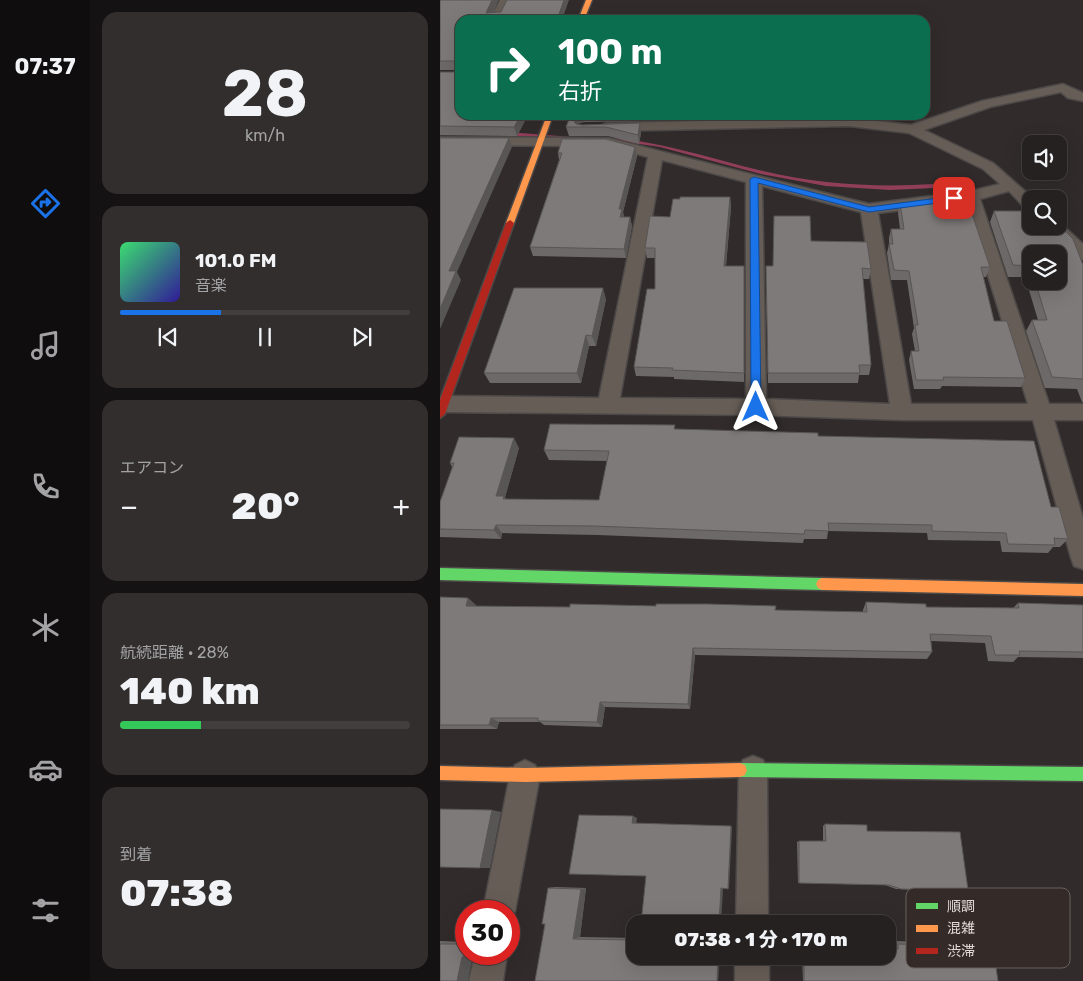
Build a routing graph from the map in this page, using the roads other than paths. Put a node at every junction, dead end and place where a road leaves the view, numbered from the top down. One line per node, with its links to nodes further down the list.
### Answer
1 (506, 0): 3 (street)
2 (589, 0): 4 (street)
3 (498, 15)
4 (583, 15)
5 (1083, 97): 11 (street)
6 (657, 121): 7 (street); 11 (street)
7 (596, 127)
8 (440, 128): 10 (street)
9 (576, 128): 10 (street)
10 (546, 129): 12 (street); 13 (street); 23 (street)
11 (912, 129): 15 (street)
12 (440, 141)
13 (656, 153): 14 (street); 21 (street)
14 (754, 179): 18 (street); 22 (street)
15 (1012, 186): 16 (street); 17 (street)
16 (971, 196): 18 (street); 25 (street)
17 (1022, 196)
18 (869, 209): 24 (street)
19 (1063, 235): 20 (street)
20 (1083, 254)
21 (608, 406): 22 (street); 23 (street)
22 (756, 407): 24 (street)
23 (442, 409)
24 (902, 412): 25 (street)
25 (1041, 412): 26 (street); 27 (street)
26 (1083, 412)
27 (1083, 558)
28 (440, 574): 29 (street)
29 (1083, 590)
30 (753, 770): 32 (street); 33 (street); 35 (street)
31 (440, 773): 32 (street)
32 (525, 774): 34 (street)
33 (1083, 774)
34 (501, 900)
35 (752, 915)
36 (489, 965): 38 (street)
37 (752, 965): 39 (street)
38 (486, 981)
39 (752, 981)

